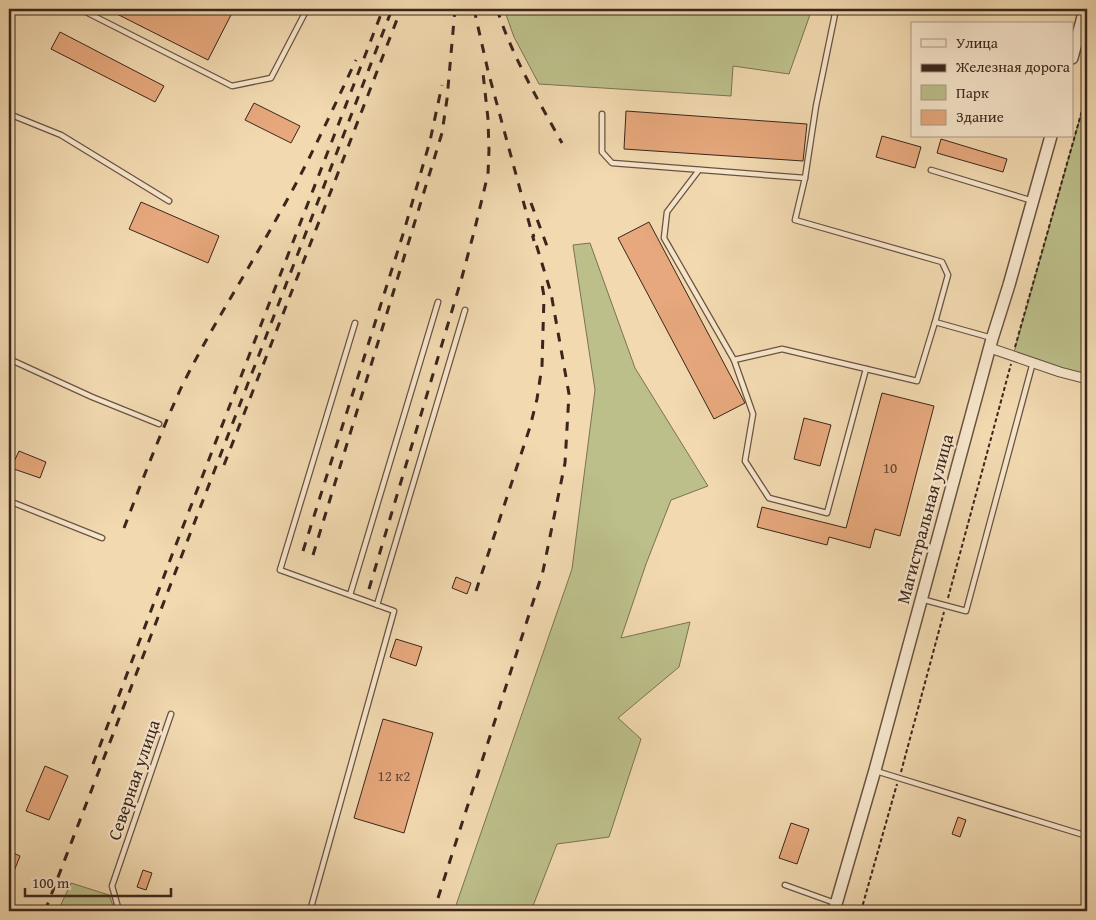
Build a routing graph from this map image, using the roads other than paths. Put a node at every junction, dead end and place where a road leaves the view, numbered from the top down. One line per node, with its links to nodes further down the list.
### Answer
1 (80, 9): 2 (lane)
2 (306, 9)
3 (836, 9): 11 (lane)
4 (1085, 9): 5 (street)
5 (1075, 34)
6 (9, 114): 12 (lane)
7 (602, 114): 9 (lane)
8 (1050, 138): 13 (street, Магистральная улица)
9 (699, 170): 11 (lane); 20 (lane)
10 (931, 170): 13 (lane)
11 (805, 178): 16 (lane)
12 (169, 201)
13 (1033, 201): 18 (street, Магистральная улица)
14 (438, 302): 27 (lane)
15 (464, 310): 29 (lane)
16 (936, 322): 18 (lane); 22 (lane)
17 (355, 323): 27 (lane)
18 (991, 343): 21 (street); 28 (street, Магистральная улица)
19 (9, 359): 24 (lane)
20 (734, 360): 22 (lane); 22 (lane)
21 (1033, 362): 23 (street); 28 (lane)
22 (866, 369)
23 (1087, 379)
24 (159, 424)
25 (9, 501): 26 (lane)
26 (102, 538)
27 (350, 595): 29 (lane)
28 (921, 599): 31 (street, Магистральная улица)
29 (377, 605): 36 (lane)
30 (171, 714): 35 (lane, Северная улица)
31 (875, 770): 32 (lane); 34 (street, Магистральная улица)
32 (1087, 836)
33 (784, 885): 34 (lane)
34 (835, 907)
35 (119, 911)
36 (310, 911)

